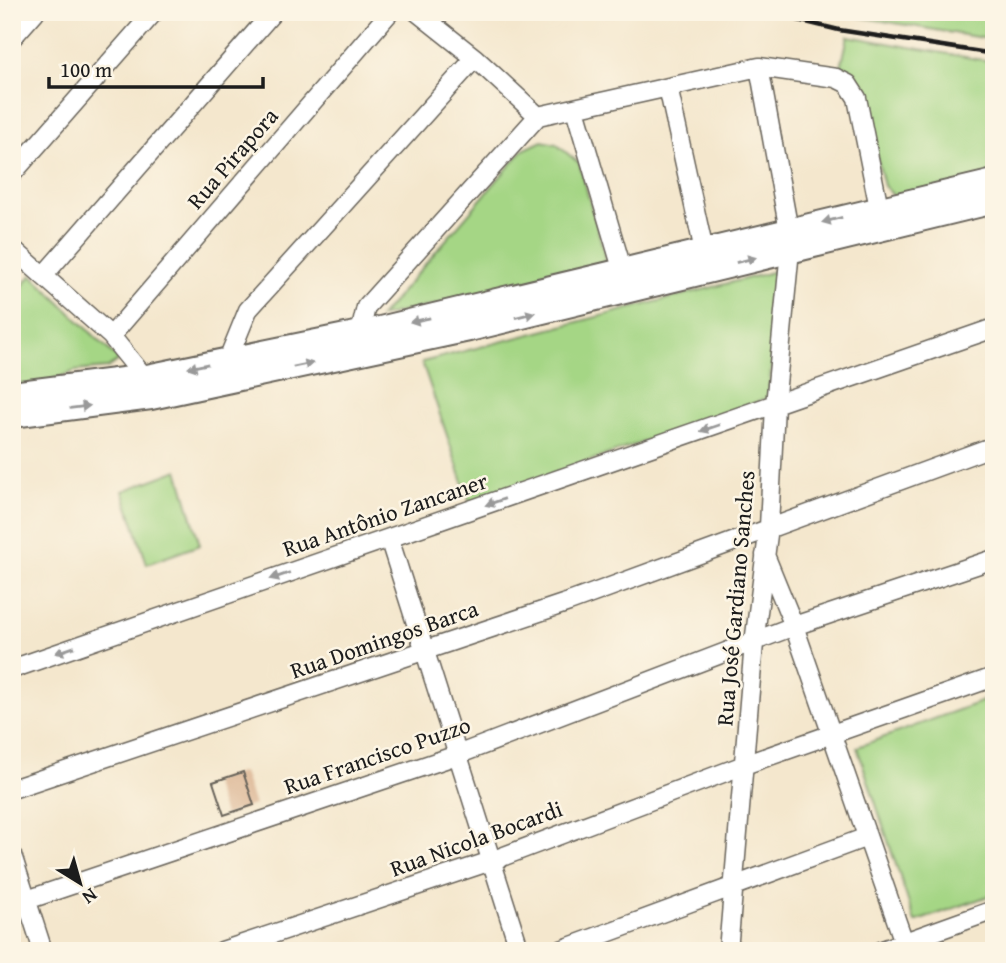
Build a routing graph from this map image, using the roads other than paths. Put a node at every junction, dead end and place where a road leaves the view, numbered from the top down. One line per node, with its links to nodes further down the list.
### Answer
1 (35, 12): 6 (street)
2 (154, 12): 12 (street)
3 (273, 12): 20 (street)
4 (390, 12): 24 (street, Rua Pirapora)
5 (417, 12): 7 (street)
6 (12, 38)
7 (475, 58): 11 (street); 25 (street)
8 (759, 68): 9 (street); 15 (street); 16 (street, Rua José Gardiano Sanches)
9 (668, 88): 10 (street); 18 (street)
10 (575, 110): 11 (street); 19 (street)
11 (538, 116): 23 (street)
12 (12, 174)
13 (994, 182): 15 (main road)
14 (994, 201): 16 (main road)
15 (879, 208): 16 (main road, one-way to 16)
16 (789, 241): 18 (main road); 21 (main road, one-way to 16); 28 (street, Rua José Gardiano Sanches)
17 (12, 248): 20 (street)
18 (705, 251): 19 (main road)
19 (623, 272): 21 (main road)
20 (44, 275): 24 (street)
21 (468, 320): 23 (main road, one-way to 23); 26 (main road, one-way to 21)
22 (994, 328): 28 (street, Rua Antônio Zancaner)
23 (360, 333): 25 (main road)
24 (111, 336): 26 (street)
25 (228, 359): 26 (main road, one-way to 26)
26 (149, 387): 27 (main road); 29 (main road, one-way to 26)
27 (12, 394)
28 (775, 405): 31 (street, Rua José Gardiano Sanches); 32 (street, Rua Antônio Zancaner, one-way to 32)
29 (12, 415)
30 (994, 446): 31 (street, Rua Domingos Barca)
31 (769, 527): 33 (street, Rua José Gardiano Sanches); 37 (street, Rua Domingos Barca)
32 (389, 538): 37 (street); 38 (street, Rua Antônio Zancaner, one-way to 38)
33 (765, 554): 35 (street); 36 (street, Rua José Gardiano Sanches)
34 (994, 559): 35 (street, Rua Francisco Puzzo)
35 (794, 626): 36 (street, Rua Francisco Puzzo); 40 (street)
36 (754, 643): 41 (street, Rua Francisco Puzzo); 42 (street, Rua José Gardiano Sanches)
37 (425, 651): 41 (street); 43 (street, Rua Domingos Barca)
38 (12, 668)
39 (994, 677): 40 (street, Rua Nicola Bocardi)
40 (830, 734): 42 (street, Rua Nicola Bocardi); 44 (street)
41 (457, 755): 46 (street); 48 (street, Rua Francisco Puzzo)
42 (744, 765): 46 (street, Rua Nicola Bocardi); 47 (street, Rua José Gardiano Sanches)
43 (12, 789)
44 (867, 837): 47 (street); 50 (street)
45 (12, 855): 48 (street)
46 (491, 860): 52 (street, Rua Nicola Bocardi); 53 (street)
47 (735, 884): 54 (street); 55 (street, Rua José Gardiano Sanches)
48 (19, 902): 51 (street)
49 (994, 911): 50 (street)
50 (906, 947): 56 (street)
51 (43, 951)
52 (222, 951)
53 (520, 951)
54 (558, 951)
55 (728, 951)
56 (880, 951)

